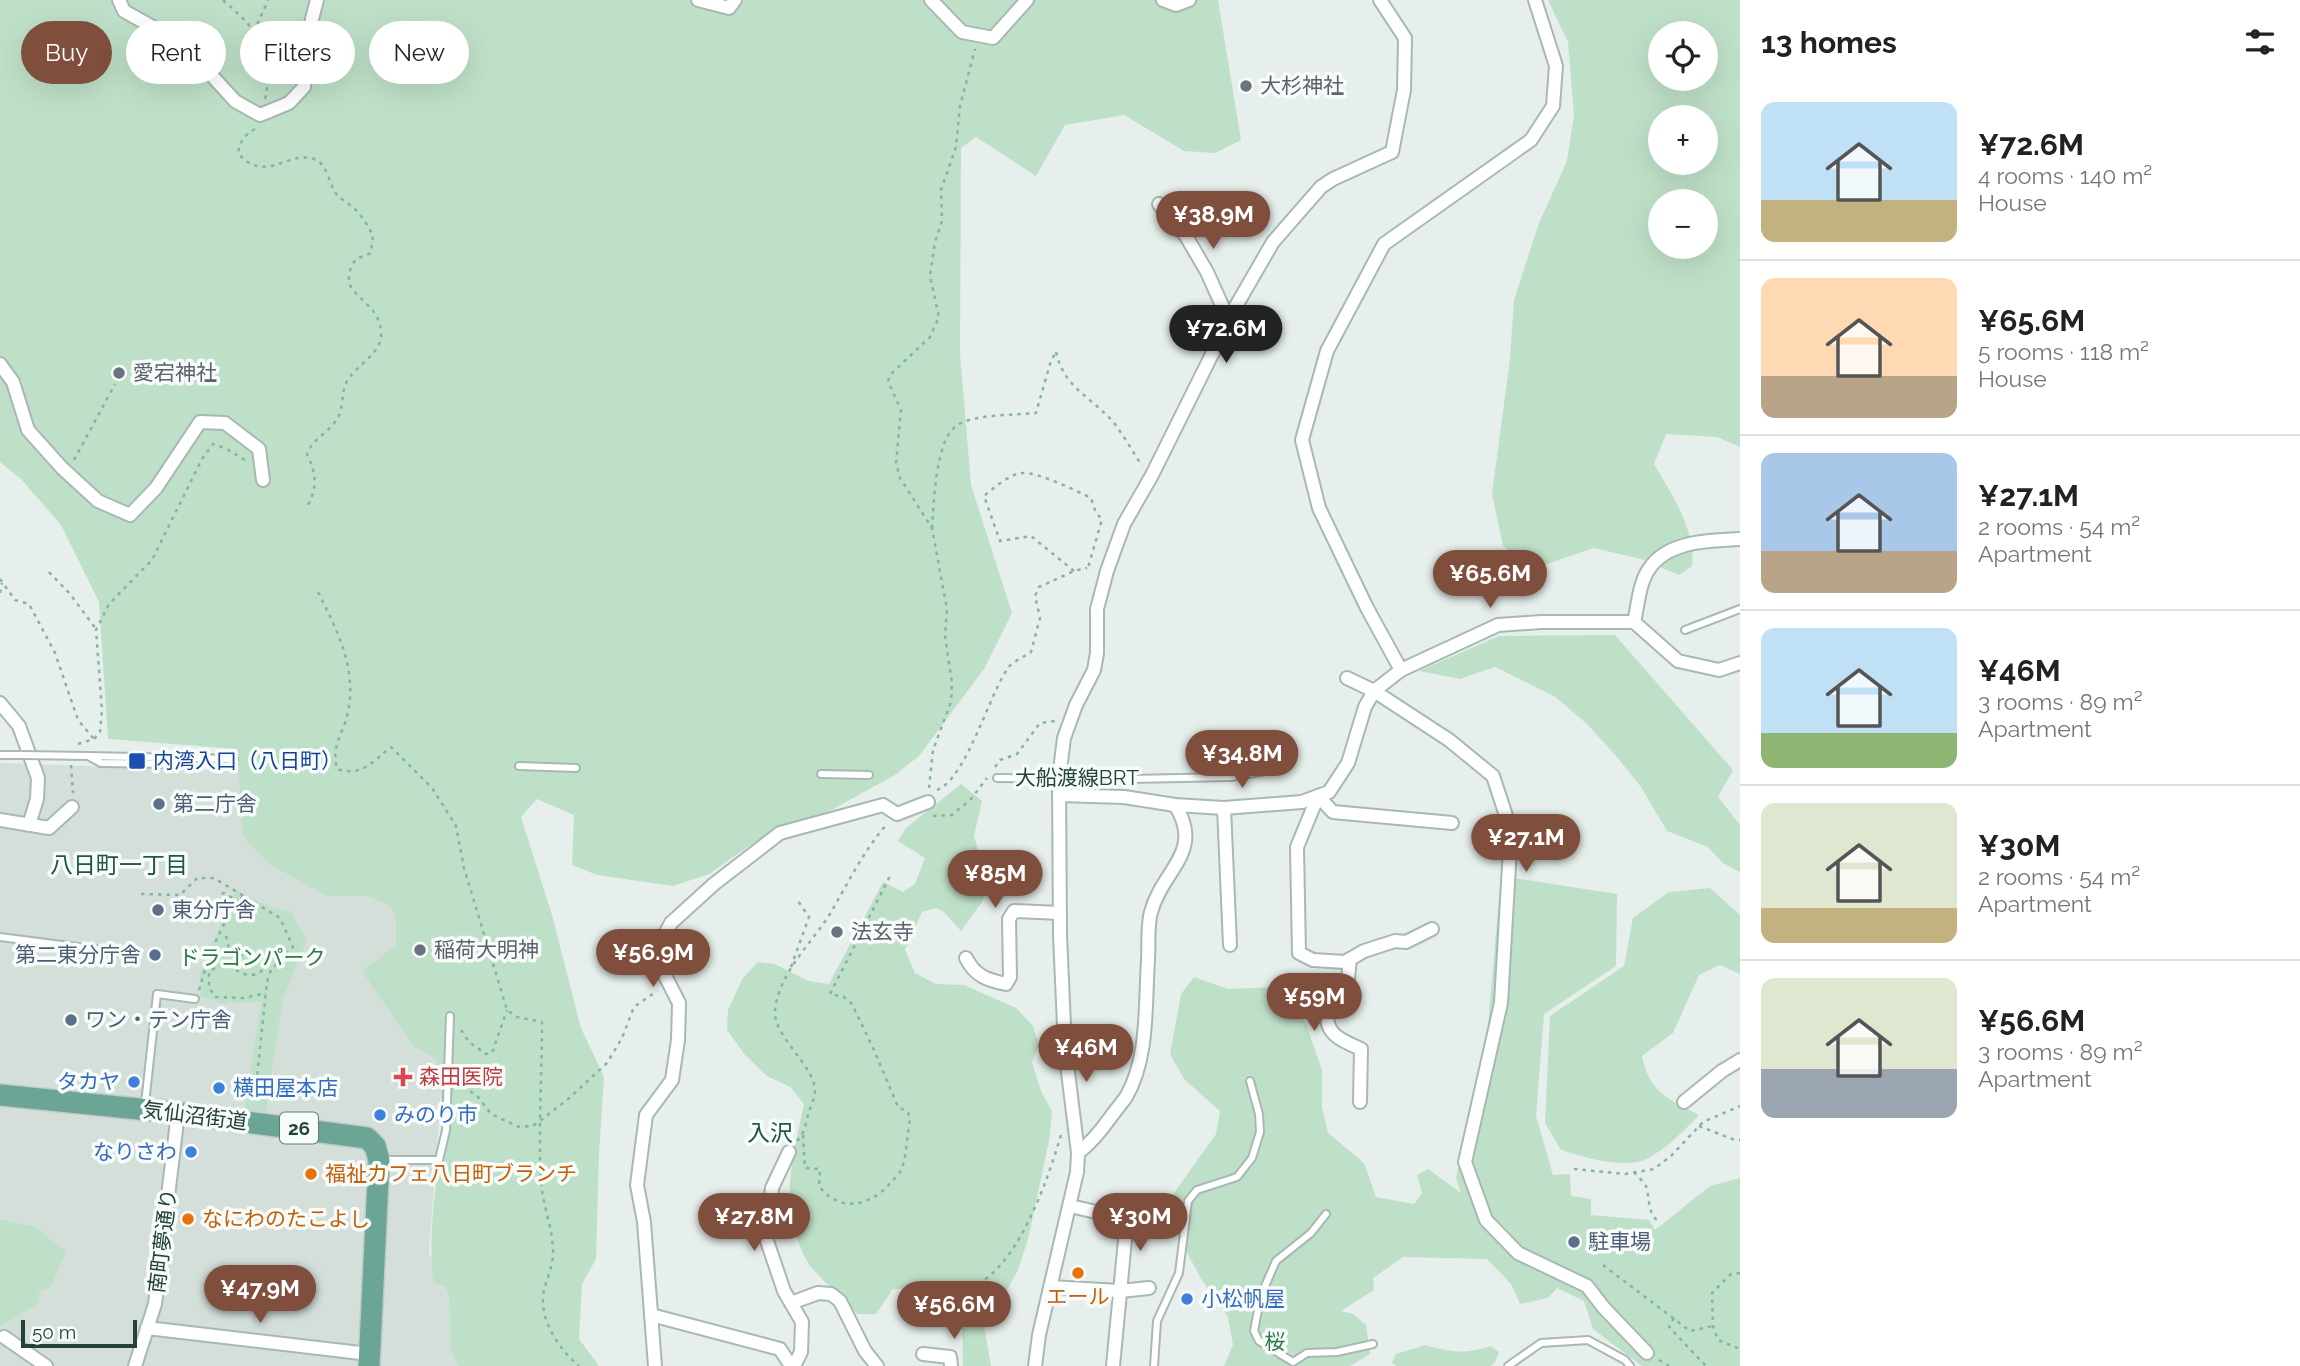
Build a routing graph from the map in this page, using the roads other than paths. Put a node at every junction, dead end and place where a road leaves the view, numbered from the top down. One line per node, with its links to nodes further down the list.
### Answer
1 (119, 0): 2 (street)
2 (317, 0)
3 (698, 0): 4 (street)
4 (735, 0)
5 (931, 0): 6 (street)
6 (1027, 0)
7 (1163, 0): 8 (street)
8 (1189, 0)
9 (1380, 0): 12 (street)
10 (1535, 0): 20 (street)
11 (1159, 204): 12 (street)
12 (1229, 321): 32 (street)
13 (0, 364): 14 (street)
14 (263, 476)
15 (1740, 540): 17 (street)
16 (1740, 609): 18 (lane)
17 (1634, 622): 19 (street); 20 (street)
18 (1685, 630)
19 (1740, 663)
20 (1401, 670): 22 (street)
21 (1347, 678): 22 (street)
22 (1374, 691): 34 (street); 71 (street)
23 (0, 703): 41 (street)
24 (0, 755): 25 (lane, bridge)
25 (234, 759)
26 (519, 766): 27 (lane)
27 (576, 768)
28 (1283, 768): 32 (lane, 大船渡線BRT)
29 (821, 774): 30 (lane)
30 (869, 775)
31 (997, 778): 32 (lane, 大船渡線BRT)
32 (1059, 778): 33 (street)
33 (1059, 795): 36 (street); 42 (street)
34 (1318, 796): 38 (street); 40 (street); 48 (street)
35 (928, 802): 67 (street)
36 (1175, 806): 38 (street); 59 (street)
37 (72, 807): 41 (street)
38 (1224, 808): 45 (street)
39 (0, 820): 41 (street)
40 (1452, 822)
41 (29, 825)
42 (1060, 913): 47 (street); 59 (street)
43 (1432, 929): 48 (street)
44 (0, 937): 46 (lane)
45 (1230, 945)
46 (131, 954)
47 (966, 958)
48 (1350, 959): 54 (street)
49 (195, 999): 56 (lane)
50 (450, 1016): 60 (lane)
51 (1740, 1060): 55 (street)
52 (1250, 1081): 83 (lane)
53 (0, 1094): 56 (main road, 気仙沼街道 / 26)
54 (1360, 1102)
55 (1685, 1102)
56 (144, 1110): 57 (main road, 気仙沼街道 / 26)
57 (178, 1113): 60 (main road, 気仙沼街道 / 26); 68 (street, 南町夢通り)
58 (789, 1152): 66 (street)
59 (1077, 1153): 61 (street)
60 (379, 1160): 73 (main road)
61 (1070, 1206): 63 (street); 65 (street)
62 (1326, 1214): 74 (lane)
63 (1050, 1287): 65 (street); 81 (street)
64 (1149, 1288): 65 (street)
65 (1120, 1291): 82 (street)
66 (791, 1303): 78 (street); 79 (street)
67 (651, 1315): 77 (street); 78 (street)
68 (147, 1328): 73 (street); 76 (street, 南町夢通り)
69 (2, 1336): 75 (street)
70 (1373, 1344): 74 (lane)
71 (1647, 1353)
72 (923, 1354): 80 (street)
73 (369, 1360)
74 (1293, 1364)
75 (46, 1366)
76 (135, 1366)
77 (655, 1366)
78 (793, 1366)
79 (877, 1366)
80 (951, 1366)
81 (1035, 1366)
82 (1113, 1366)
83 (1154, 1366)
84 (1508, 1366): 85 (lane)
85 (1630, 1366)

